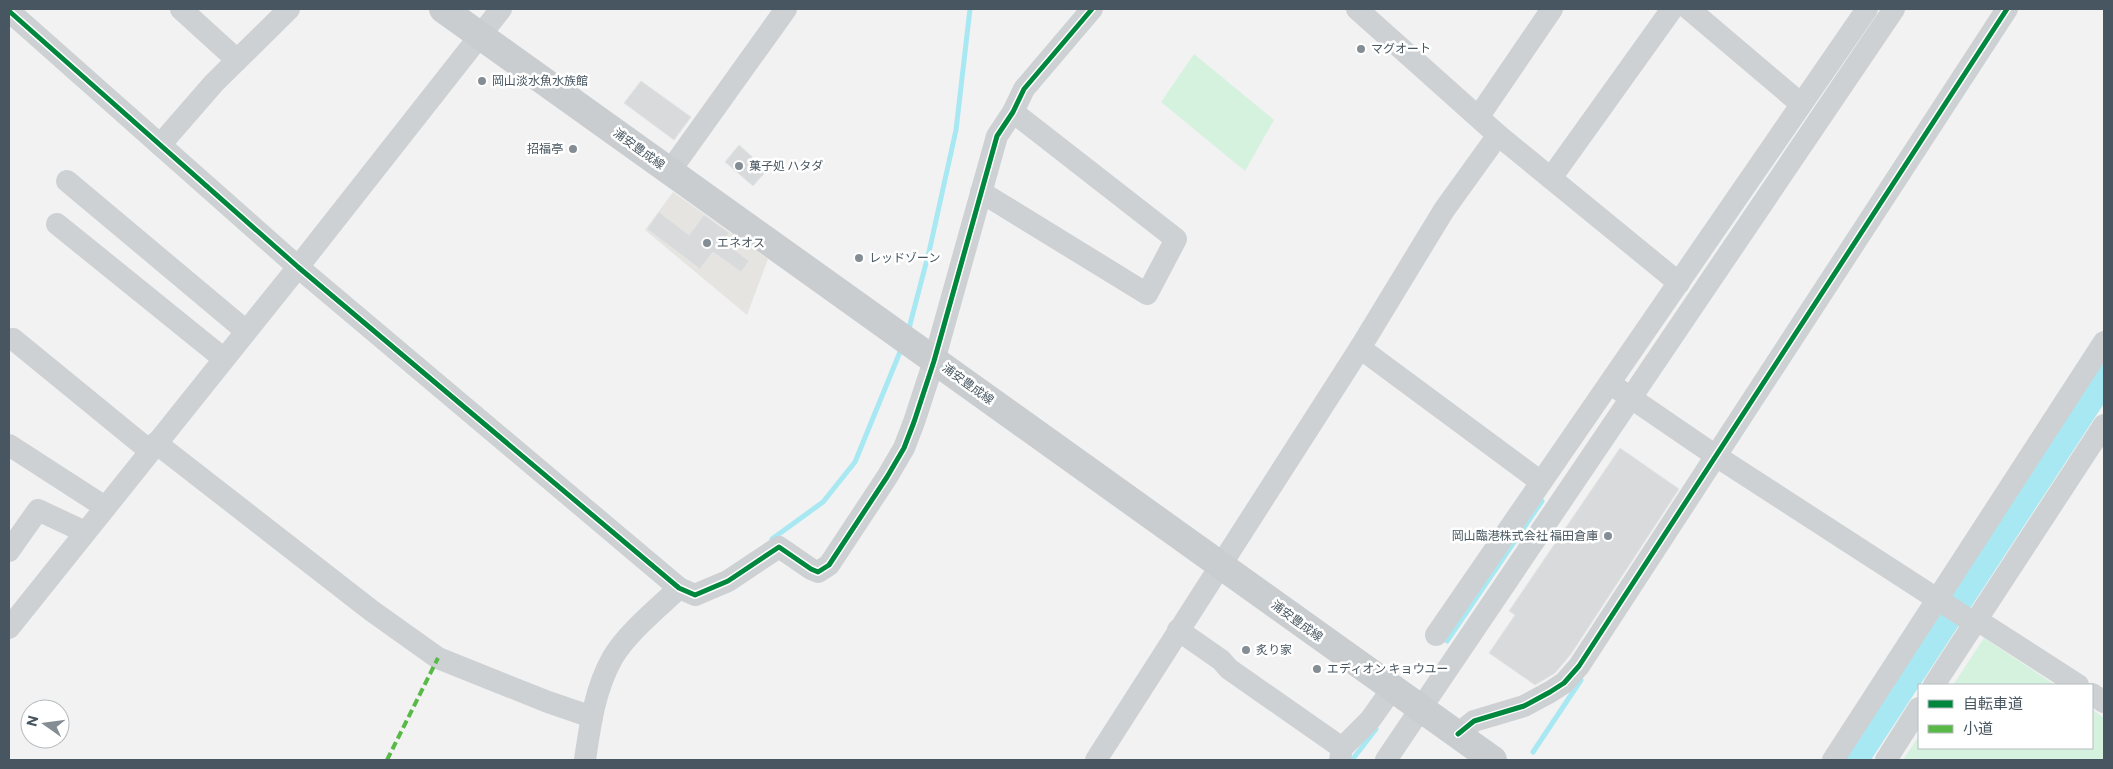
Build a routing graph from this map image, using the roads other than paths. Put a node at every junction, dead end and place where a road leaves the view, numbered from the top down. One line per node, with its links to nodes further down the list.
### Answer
1 (182, 9): 16 (street)
2 (443, 9): 15 (main road, 浦安豊成線)
3 (501, 9): 15 (street)
4 (786, 9): 22 (street)
5 (1092, 9): 18 (street)
6 (1357, 9): 19 (street)
7 (1552, 9): 19 (street)
8 (1672, 9): 23 (street)
9 (1867, 9): 17 (street)
10 (1894, 9): 36 (street)
11 (2007, 9): 40 (street)
12 (282, 11): 16 (street)
13 (1703, 13): 17 (street)
14 (20, 14): 21 (street)
15 (480, 35): 22 (main road, 浦安豊成線); 27 (street)
16 (237, 60): 21 (street)
17 (1801, 104): 28 (street)
18 (1012, 112): 25 (street); 25 (street)
19 (1479, 116): 20 (street)
20 (1498, 135): 23 (street); 32 (street)
21 (160, 145): 27 (street)
22 (670, 171): 34 (main road, 浦安豊成線)
23 (1551, 178): 28 (street)
24 (67, 181): 29 (street)
25 (981, 192): 34 (street)
26 (57, 224): 33 (street)
27 (298, 267): 29 (street); 46 (street)
28 (1678, 283): 35 (street)
29 (246, 331): 33 (street)
30 (13, 339): 39 (street)
31 (2104, 342): 47 (street)
32 (1360, 348): 41 (street); 45 (street)
33 (224, 359): 39 (street)
34 (934, 361): 45 (main road, 浦安豊成線); 46 (street)
35 (1610, 383): 36 (street); 41 (street)
36 (1630, 398): 40 (street); 56 (street)
37 (2104, 425): 47 (street)
38 (9, 445): 42 (street)
39 (153, 447): 42 (street); 58 (street)
40 (1716, 456): 47 (street); 59 (street)
41 (1541, 482): 50 (street)
42 (106, 507): 43 (street)
43 (85, 532): 44 (street); 48 (street)
44 (9, 550)
45 (1220, 566): 49 (street); 53 (main road, 浦安豊成線)
46 (685, 591): 58 (street)
47 (1959, 612): 51 (street); 52 (street); 65 (street)
48 (11, 619)
49 (1178, 630): 60 (street); 62 (street)
50 (1436, 635)
51 (1934, 684)
52 (2076, 684)
53 (1392, 689): 56 (main road, 浦安豊成線); 60 (street)
54 (2093, 695): 55 (street)
55 (2104, 702)
56 (1422, 709): 59 (main road, 浦安豊成線); 63 (street)
57 (1918, 710): 66 (street)
58 (592, 717): 61 (street)
59 (1458, 734): 64 (main road, 浦安豊成線)
60 (1341, 754)
61 (585, 760)
62 (1096, 760)
63 (1386, 760)
64 (1493, 760)
65 (1833, 760)
66 (1886, 760)

